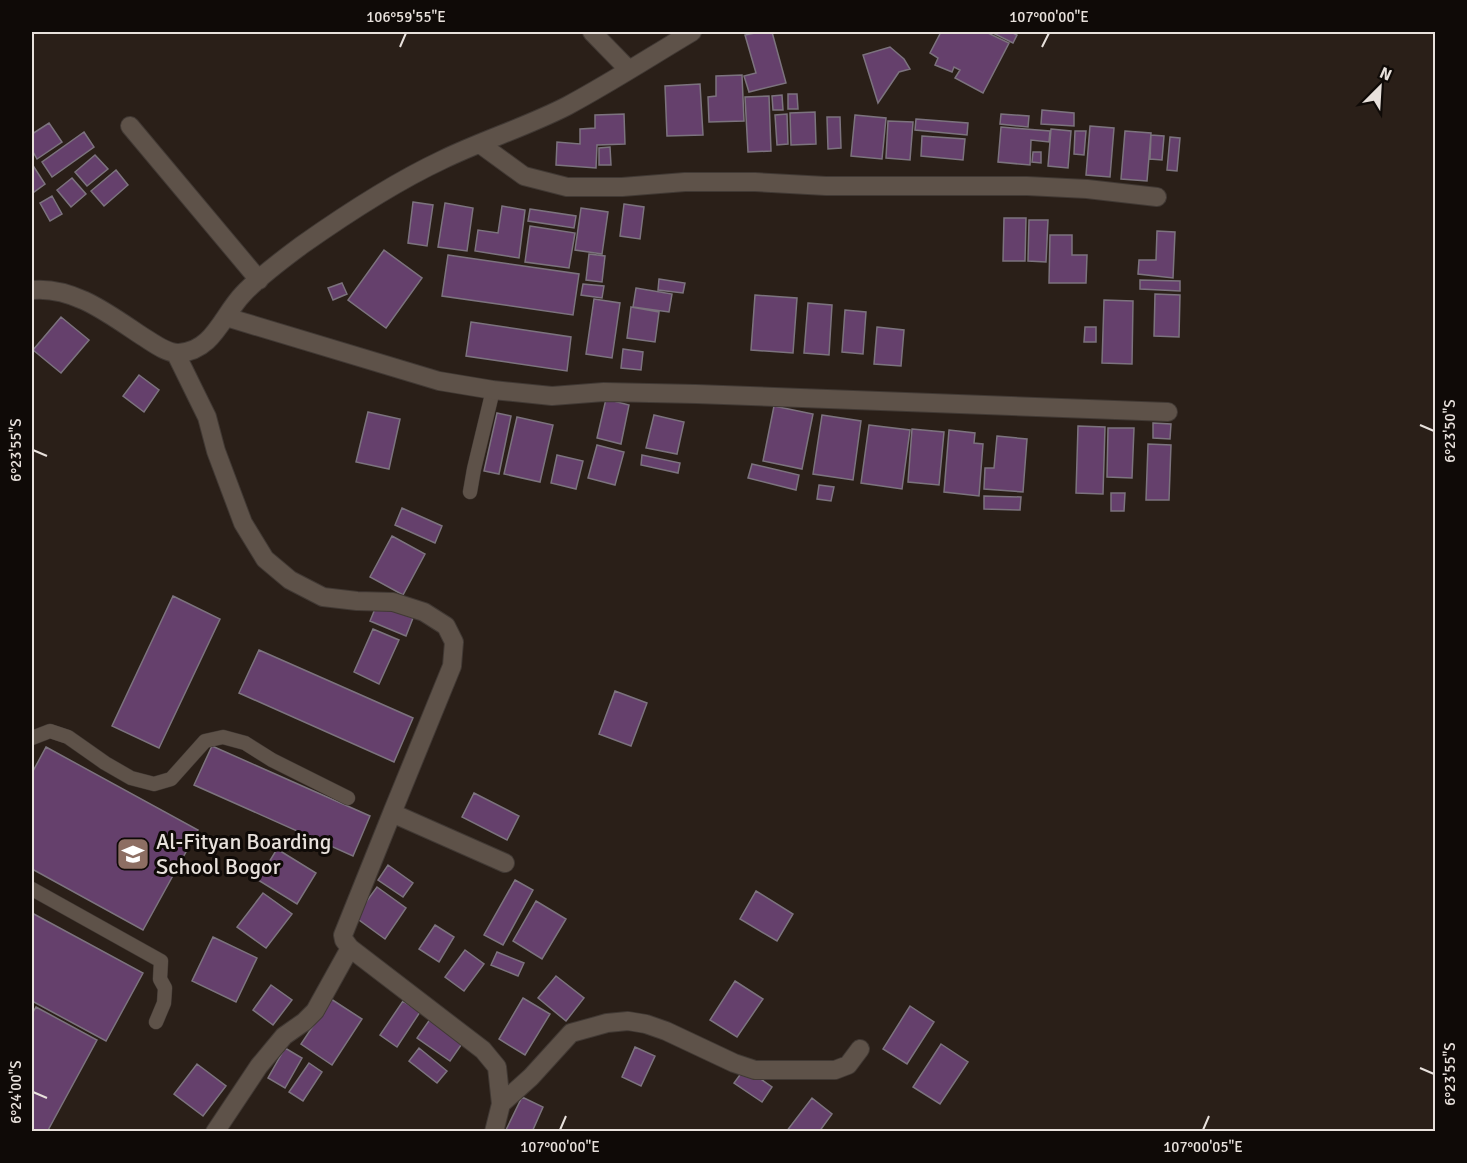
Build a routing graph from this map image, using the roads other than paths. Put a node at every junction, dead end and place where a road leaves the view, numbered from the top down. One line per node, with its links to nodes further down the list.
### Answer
1 (592, 32): 3 (street)
2 (692, 32): 3 (street)
3 (629, 70): 5 (street)
4 (130, 126): 7 (street)
5 (480, 144): 6 (street); 7 (street)
6 (1157, 197)
7 (259, 280): 9 (street)
8 (32, 290): 10 (street)
9 (226, 317): 10 (street); 11 (street)
10 (176, 354): 16 (street)
11 (494, 390): 12 (street); 13 (lane)
12 (1168, 412)
13 (470, 492)
14 (32, 738): 15 (lane)
15 (348, 798)
16 (392, 813): 17 (street); 19 (street)
17 (506, 863)
18 (32, 889): 20 (lane)
19 (350, 948): 22 (street); 23 (street)
20 (156, 1022)
21 (860, 1049): 22 (street)
22 (501, 1104): 24 (street)
23 (215, 1131)
24 (494, 1131)

